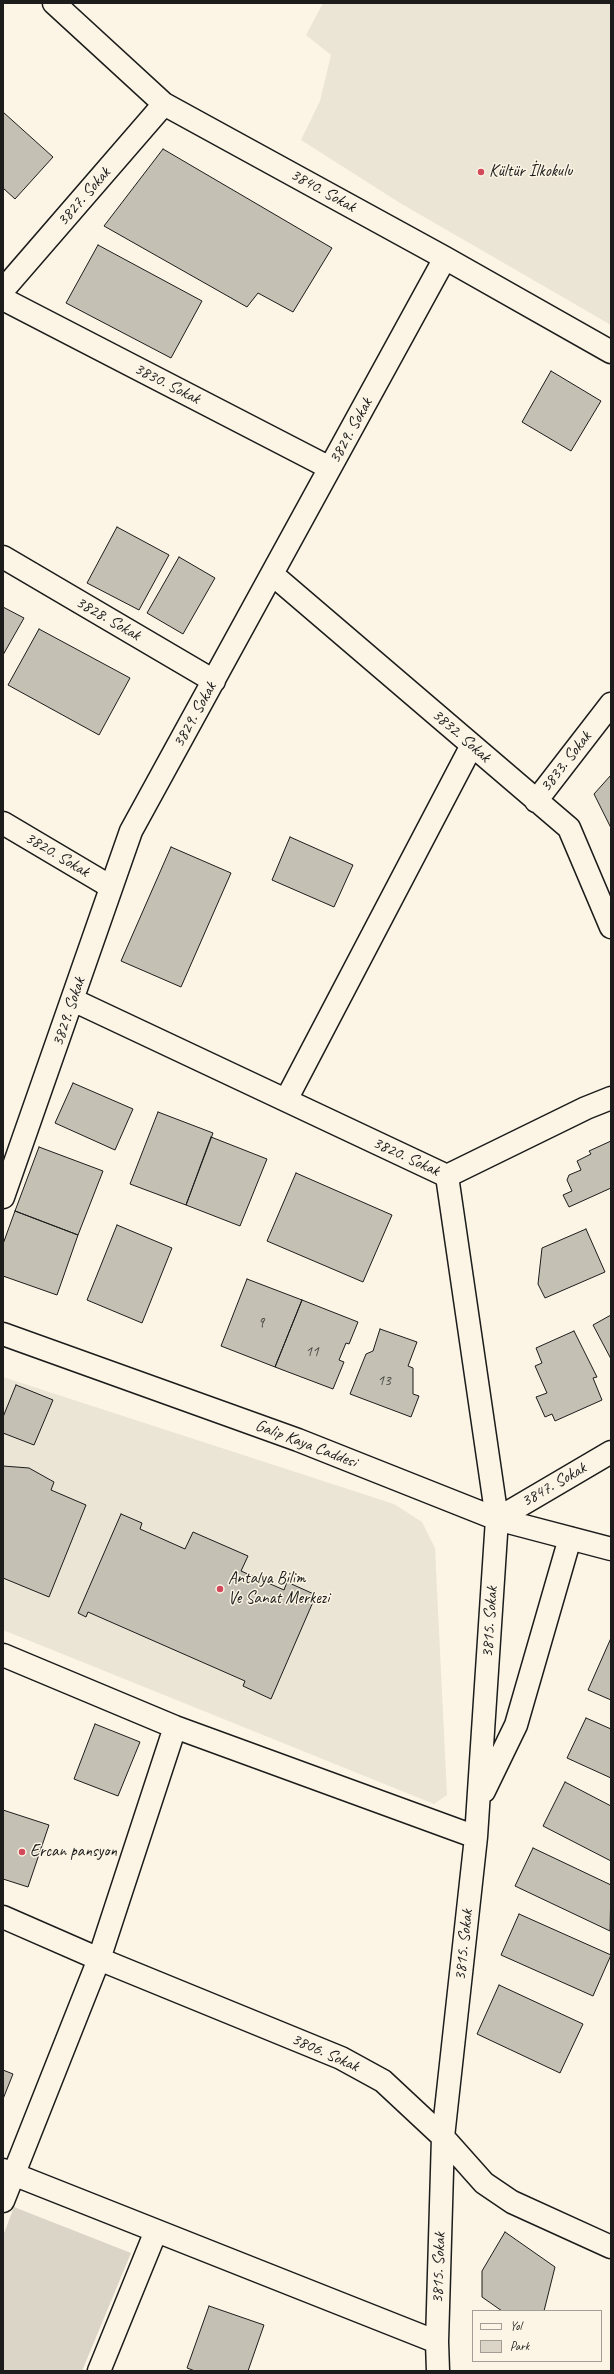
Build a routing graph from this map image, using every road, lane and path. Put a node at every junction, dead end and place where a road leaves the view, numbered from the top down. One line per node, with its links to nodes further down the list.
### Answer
1 (54, 3): 2 (street, 3840. Sokak)
2 (164, 104): 3 (street, 3840. Sokak); 4 (street, 3827. Sokak)
3 (445, 258): 6 (street, 3840. Sokak); 7 (street, 3829. Sokak)
4 (3, 290)
5 (3, 299): 7 (street, 3830. Sokak)
6 (611, 352)
7 (330, 468): 9 (street, 3829. Sokak)
8 (3, 557): 10 (street, 3828. Sokak)
9 (272, 574): 10 (street, 3829. Sokak); 12 (street, 3832. Sokak)
10 (214, 681): 15 (street, 3829. Sokak)
11 (611, 704): 13 (street, 3833. Sokak)
12 (472, 745): 13 (street, 3832. Sokak); 19 (street)
13 (536, 800): 16 (street, 3832. Sokak)
14 (3, 823): 15 (street, 3820. Sokak)
15 (111, 887): 17 (street, 3829. Sokak)
16 (611, 927)
17 (73, 1000): 19 (street, 3820. Sokak); 21 (street, 3829. Sokak)
18 (611, 1098): 20 (street)
19 (286, 1100): 20 (street, 3820. Sokak)
20 (447, 1176): 24 (street, 3820. Sokak)
21 (3, 1197)
22 (3, 1334): 24 (street, Galip Kaya Caddesi)
23 (611, 1452): 24 (street, 3847. Sokak)
24 (497, 1519): 25 (street, Galip Kaya Caddesi); 29 (street, 3815. Sokak)
25 (570, 1538): 26 (street, Galip Kaya Caddesi); 29 (street)
26 (611, 1549)
27 (3, 1656): 28 (street)
28 (175, 1727): 30 (street); 32 (street)
29 (479, 1801): 30 (street, 3815. Sokak)
30 (476, 1838): 33 (street, 3815. Sokak)
31 (3, 1916): 32 (street, 3806. Sokak)
32 (99, 1959): 33 (street, 3806. Sokak); 34 (street)
33 (443, 2137): 37 (street, 3806. Sokak); 38 (street, 3815. Sokak)
34 (8, 2173): 35 (street); 36 (street)
35 (3, 2201)
36 (156, 2231): 38 (street); 39 (street)
37 (611, 2247)
38 (437, 2342): 40 (street, 3815. Sokak)
39 (99, 2371)
40 (438, 2371)

